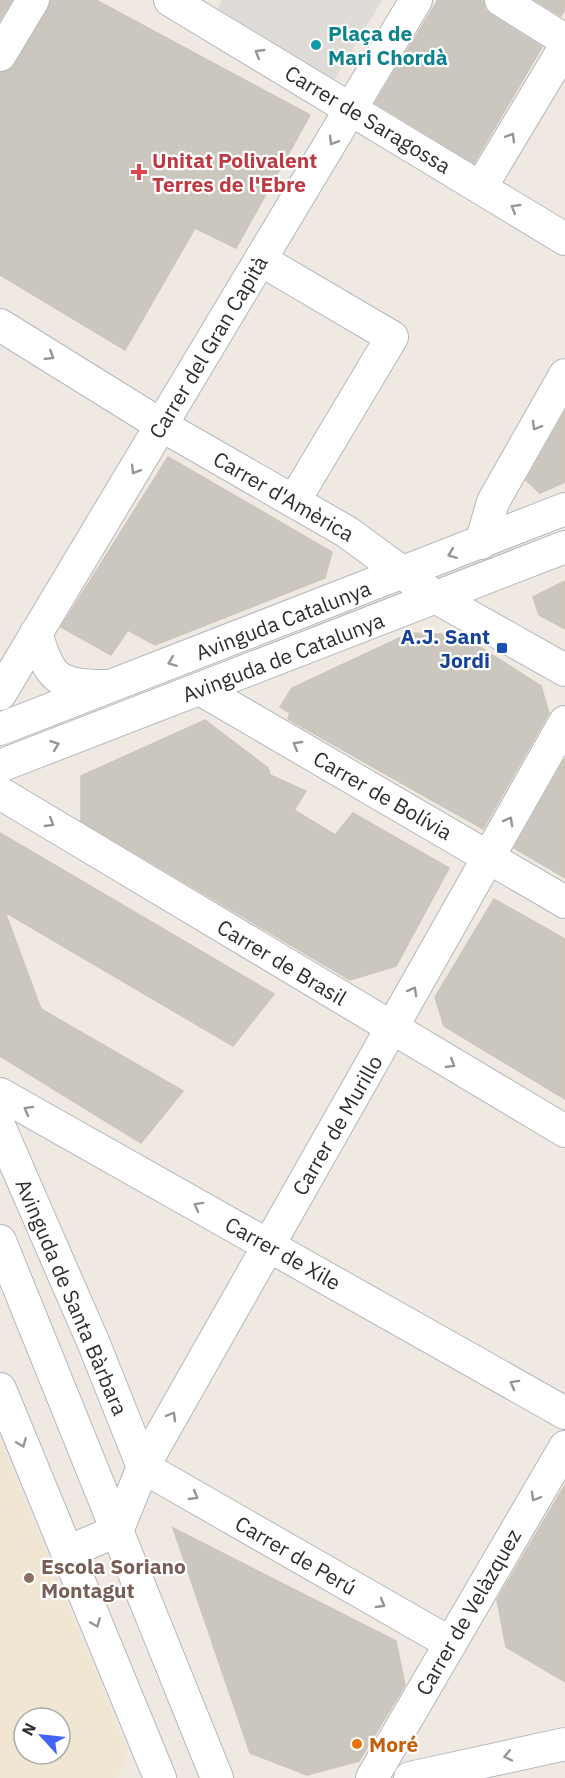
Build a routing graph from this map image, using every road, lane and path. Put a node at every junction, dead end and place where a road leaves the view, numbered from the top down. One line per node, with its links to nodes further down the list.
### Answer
1 (33, 0): 7 (street)
2 (170, 0): 8 (street, Carrer de Saragossa, one-way to 2)
3 (416, 0): 8 (street, Carrer del Gran Capità)
4 (501, 0): 5 (street)
5 (565, 40)
6 (565, 47): 9 (street, one-way to 6)
7 (0, 55)
8 (352, 108): 9 (street, Carrer de Saragossa); 11 (street, Carrer del Gran Capità, one-way to 11)
9 (481, 187): 10 (street, Carrer de Saragossa, one-way to 9)
10 (565, 239)
11 (261, 260): 14 (street, Carrer del Gran Capità); 15 (street)
12 (0, 325): 14 (street, Carrer d'Amèrica, one-way to 14)
13 (565, 375): 17 (street, one-way to 17)
14 (161, 425): 15 (street, Carrer d'Amèrica); 21 (street, Carrer del Gran Capità, one-way to 21)
15 (294, 501): 19 (street, Carrer d'Amèrica)
16 (565, 509): 17 (street, Avinguda Catalunya)
17 (482, 543): 19 (street, Avinguda Catalunya, one-way to 19)
18 (565, 547): 20 (street, Avinguda de Catalunya)
19 (405, 572): 20 (street, Carrer d'Amèrica); 23 (street, Avinguda Catalunya, one-way to 23)
20 (437, 597): 22 (street, Carrer d'Amèrica); 24 (street, Avinguda de Catalunya)
21 (36, 633): 23 (street); 25 (street, Carrer del Gran Capità)
22 (565, 670)
23 (111, 686): 27 (street, Avinguda Catalunya)
24 (200, 689): 28 (street, Avinguda de Catalunya, one-way to 24); 30 (street, Carrer de Bolívia, one-way to 24)
25 (0, 694)
26 (565, 722): 30 (street, Carrer de Murillo, one-way to 26)
27 (0, 729)
28 (0, 766)
29 (0, 793): 32 (street, Carrer de Brasil, one-way to 32)
30 (489, 857): 31 (street, Carrer de Bolívia); 32 (street, Carrer de Murillo, one-way to 30)
31 (565, 902)
32 (392, 1028): 35 (street, Carrer de Brasil, one-way to 35); 37 (street, Carrer de Murillo)
33 (0, 1094): 37 (street, Carrer de Xile, one-way to 33)
34 (0, 1128): 41 (street, Avinguda de Santa Bàrbara)
35 (565, 1131)
36 (0, 1241): 42 (street)
37 (269, 1245): 39 (street, Carrer de Xile, one-way to 37); 41 (street, Carrer de Murillo, one-way to 37)
38 (0, 1389): 43 (street, one-way to 43)
39 (565, 1413)
40 (565, 1447): 44 (street, Carrer de Velàzquez, one-way to 44)
41 (143, 1467): 42 (street, Carrer de Murillo); 44 (street, Carrer de Perú, one-way to 44)
42 (117, 1531): 43 (street); 47 (street)
43 (67, 1552): 46 (street, one-way to 46)
44 (450, 1643): 48 (street, Carrer de Velàzquez)
45 (565, 1744): 49 (street, one-way to 49)
46 (159, 1778)
47 (217, 1778)
48 (372, 1778)
49 (410, 1778)

